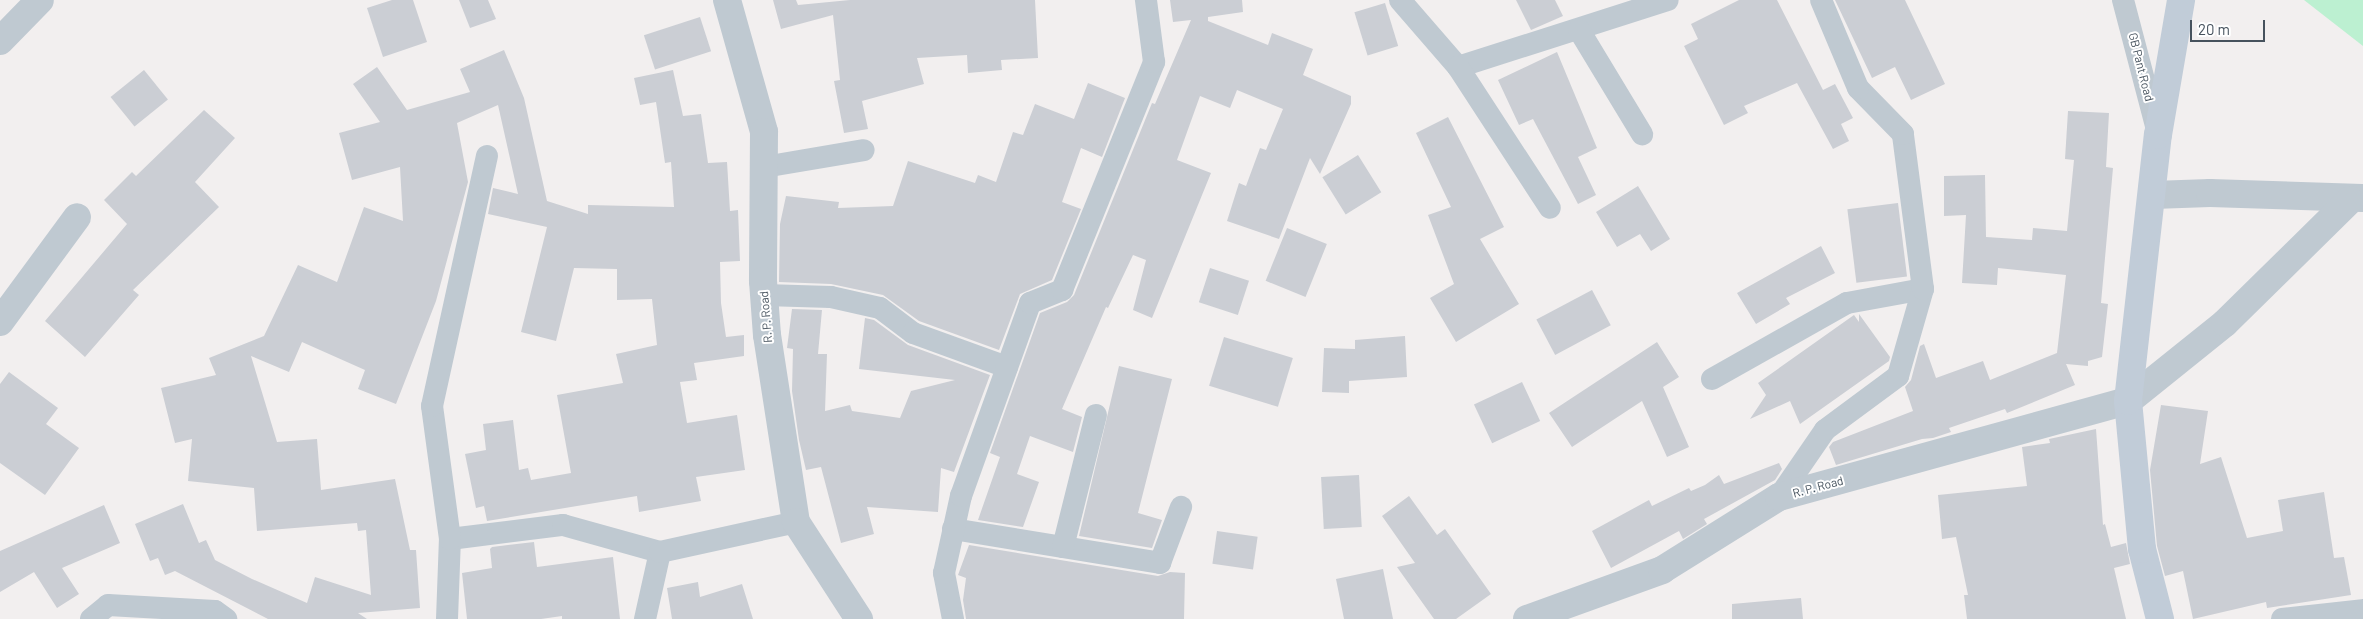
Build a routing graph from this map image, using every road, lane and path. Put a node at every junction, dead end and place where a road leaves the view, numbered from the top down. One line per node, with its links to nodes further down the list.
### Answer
1 (40, 0): 10 (street)
2 (727, 0): 16 (street, R. P. Road)
3 (1146, 0): 24 (street)
4 (1400, 0): 11 (street)
5 (1668, 0): 9 (street)
6 (1821, 0): 21 (street)
7 (2123, 0): 13 (street, GB Pant Road)
8 (2181, 0): 13 (main road)
9 (1579, 30): 11 (street); 12 (street)
10 (0, 41)
11 (1458, 67): 19 (street)
12 (1642, 134)
13 (2158, 135): 17 (main road)
14 (864, 150): 16 (street)
15 (487, 156): 32 (street)
16 (764, 167): 22 (street, R. P. Road)
17 (2153, 195): 18 (street); 26 (main road)
18 (2356, 199): 26 (street)
19 (1550, 208)
20 (77, 217): 23 (street)
21 (1923, 289): 25 (street); 28 (street)
22 (764, 295): 24 (street); 30 (street, R. P. Road)
23 (0, 322)
24 (1007, 367): 31 (street)
25 (1712, 379)
26 (2128, 401): 28 (street, R. P. Road); 43 (main road)
27 (1096, 415): 33 (street)
28 (1779, 497): 42 (street, R. P. Road)
29 (1181, 507): 33 (street)
30 (796, 522): 34 (street); 40 (street, R. P. Road)
31 (953, 529): 33 (street); 41 (street)
32 (450, 539): 34 (street); 38 (street)
33 (1063, 547)
34 (660, 552): 39 (street)
35 (2363, 610): 44 (street)
36 (91, 619): 37 (street)
37 (226, 619)
38 (447, 619)
39 (645, 619)
40 (859, 619)
41 (953, 619)
42 (1526, 619)
43 (2160, 619)
44 (2282, 619)

